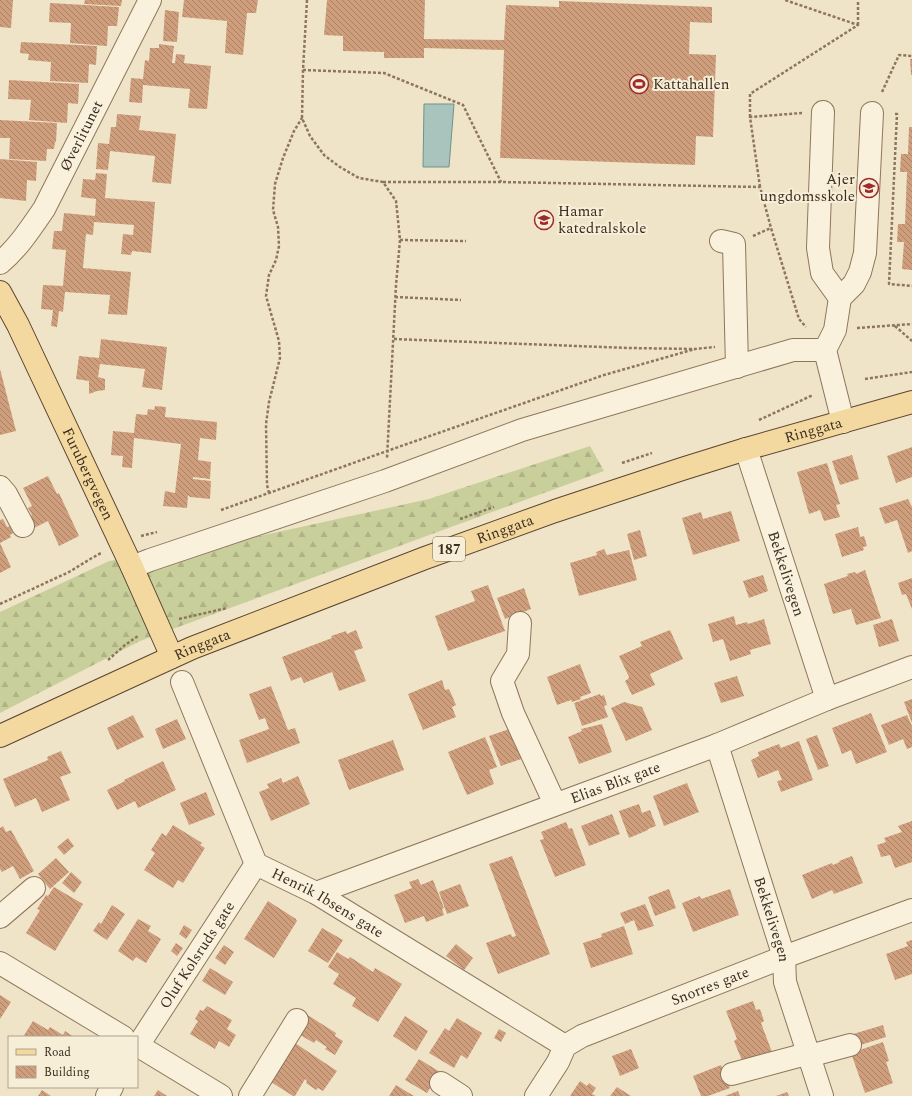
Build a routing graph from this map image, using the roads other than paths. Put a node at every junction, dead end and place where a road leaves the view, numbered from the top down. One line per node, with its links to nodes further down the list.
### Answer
1 (150, 0): 5 (street, Øverlitunet)
2 (823, 112): 7 (street)
3 (872, 113): 7 (street)
4 (721, 241): 9 (street)
5 (0, 263)
6 (0, 292): 15 (main road, Furubergvegen)
7 (840, 298): 8 (street)
8 (825, 350): 9 (street); 11 (street)
9 (737, 367): 15 (street)
10 (912, 402): 11 (main road, Ringgata / 187)
11 (843, 422): 12 (main road, Ringgata / 187)
12 (746, 449): 17 (main road, Ringgata / 187); 20 (street, Bekkelivegen)
13 (0, 487): 14 (street)
14 (23, 526)
15 (132, 567): 17 (main road, Furubergvegen)
16 (520, 623): 23 (street)
17 (172, 658): 21 (main road, Ringgata / 187)
18 (912, 667): 20 (street, Elias Blix gate)
19 (182, 682): 24 (street, Henrik Ibsens gate)
20 (827, 699): 22 (street, Elias Blix gate)
21 (0, 736)
22 (717, 744): 23 (street, Elias Blix gate); 29 (street, Bekkelivegen)
23 (555, 804): 26 (street, Elias Blix gate)
24 (256, 864): 26 (street, Henrik Ibsens gate); 33 (street, Oluf Kolsruds gate)
25 (34, 888): 28 (street)
26 (316, 893): 36 (street, Henrik Ibsens gate)
27 (912, 910): 29 (street, Snorres gate)
28 (0, 917)
29 (784, 957): 36 (street, Snorres gate); 37 (street, Bekkelivegen)
30 (0, 963): 32 (street)
31 (297, 1020): 41 (street)
32 (121, 1036)
33 (138, 1038)
34 (850, 1045): 37 (street)
35 (138, 1046): 40 (street)
36 (564, 1046): 43 (street)
37 (809, 1056): 38 (street); 44 (street, Bekkelivegen)
38 (732, 1074)
39 (441, 1083): 42 (street)
40 (221, 1096)
41 (250, 1096)
42 (461, 1096)
43 (536, 1096)
44 (822, 1096)

